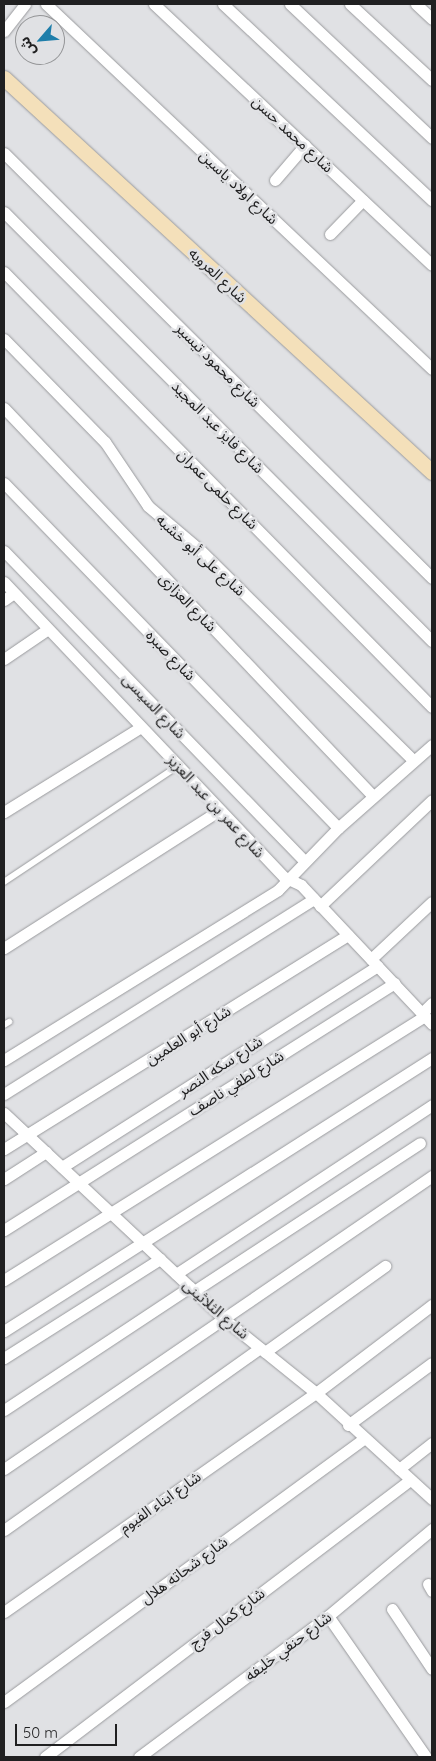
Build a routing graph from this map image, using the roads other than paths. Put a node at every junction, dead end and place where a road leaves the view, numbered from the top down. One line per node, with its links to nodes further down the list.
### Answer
1 (46, 4): 23 (street, شارع اولاد ياسين)
2 (154, 4): 13 (street, شارع محمد حسن)
3 (223, 4): 17 (street)
4 (290, 4): 12 (street)
5 (350, 4): 11 (street)
6 (416, 4): 8 (street)
7 (22, 5): 9 (street)
8 (432, 19)
9 (4, 31)
10 (4, 78): 25 (street, شارع العروبه)
11 (432, 80)
12 (432, 138)
13 (305, 146): 15 (street); 16 (street, شارع محمد حسن)
14 (4, 153): 28 (street, شارع محمود تيسير)
15 (275, 180)
16 (363, 200): 19 (street); 20 (street, شارع محمد حسن)
17 (432, 200)
18 (4, 212): 33 (street, شارع فايز عبد المجيد)
19 (330, 234)
20 (432, 265)
21 (4, 272): 35 (street, شارع حلمى عمران)
22 (4, 339): 38 (street, شارع على أبو خشبه)
23 (432, 369)
24 (4, 408): 40 (street, شارع العزازى)
25 (432, 472)
26 (4, 483): 44 (street, شارع صبره)
27 (4, 551): 45 (street, شارع السيسى)
28 (432, 578)
29 (4, 582): 30 (street, شارع عمر بن عبد العزيز)
30 (14, 593): 31 (street); 32 (street, شارع عمر بن عبد العزيز)
31 (4, 600)
32 (48, 630): 34 (street); 36 (street, شارع عمر بن عبد العزيز)
33 (432, 642)
34 (4, 659)
35 (432, 707)
36 (141, 727): 39 (street, شارع عمر بن عبد العزيز); 43 (street)
37 (432, 745): 38 (street)
38 (413, 760): 40 (street)
39 (178, 766): 42 (street, شارع عمر بن عبد العزيز); 47 (lane)
40 (372, 795): 44 (street)
41 (432, 800): 49 (street)
42 (220, 810): 46 (street, شارع عمر بن عبد العزيز); 51 (street)
43 (4, 812)
44 (338, 828): 45 (street)
45 (304, 861): 46 (street)
46 (286, 880): 49 (street, شارع عمر بن عبد العزيز); 57 (street)
47 (4, 882)
48 (432, 902): 52 (street, شارع سكه النصر)
49 (317, 903): 50 (street, شارع عمر بن عبد العزيز); 58 (street)
50 (348, 935): 52 (street, شارع عمر بن عبد العزيز); 61 (street, شارع أبو العلمين)
51 (4, 948)
52 (374, 962): 53 (street, شارع عمر بن عبد العزيز); 65 (street, شارع سكه النصر)
53 (394, 983): 55 (street, شارع عمر بن عبد العزيز); 68 (street, شارع لطفي ناصف)
54 (432, 1004): 55 (street)
55 (427, 1018): 69 (street)
56 (432, 1058): 71 (street)
57 (4, 1060)
58 (4, 1094)
59 (432, 1105): 74 (street)
60 (4, 1113): 61 (street, شارع الثلاثينى)
61 (27, 1134): 63 (street, شارع أبو العلمين); 64 (street, شارع الثلاثينى)
62 (420, 1143): 76 (street)
63 (4, 1149)
64 (46, 1152): 65 (street, شارع الثلاثينى); 67 (street)
65 (62, 1167): 68 (street, شارع الثلاثينى)
66 (432, 1176): 78 (street)
67 (4, 1178)
68 (79, 1183): 69 (street, شارع الثلاثينى); 70 (street, شارع لطفي ناصف)
69 (111, 1213): 71 (street, شارع الثلاثينى); 75 (street)
70 (4, 1230)
71 (143, 1243): 72 (street, شارع الثلاثينى); 79 (street)
72 (160, 1259): 74 (street, شارع الثلاثينى); 81 (street)
73 (386, 1266): 80 (street)
74 (176, 1274): 76 (street, شارع الثلاثينى)
75 (4, 1280)
76 (192, 1289): 78 (street, شارع الثلاثينى); 84 (street)
77 (432, 1305): 83 (street, شارع ابناء الفيوم)
78 (224, 1319): 80 (street, شارع الثلاثينى); 88 (street)
79 (4, 1331)
80 (263, 1350): 83 (street, شارع الثلاثينى); 93 (street)
81 (4, 1358)
82 (432, 1363): 85 (street)
83 (316, 1392): 85 (street, شارع الثلاثينى); 95 (street, شارع ابناء الفيوم)
84 (4, 1410)
85 (348, 1425): 86 (street, شارع الثلاثينى)
86 (364, 1439): 89 (street, شارع الثلاثينى); 98 (street, شارع شحاته هلال)
87 (432, 1443): 89 (street)
88 (4, 1469)
89 (399, 1470): 90 (street, شارع الثلاثينى)
90 (410, 1480): 91 (street, شارع الثلاثينى); 99 (street, شارع كمال فرج)
91 (432, 1499)
92 (432, 1529): 96 (street, شارع حنفي خليفه)
93 (4, 1530)
94 (392, 1609): 97 (street)
95 (4, 1612)
96 (328, 1616): 100 (street, شارع حنفي خليفه); 101 (street)
97 (432, 1668)
98 (4, 1702)
99 (45, 1757)
100 (139, 1757)
101 (426, 1757)

